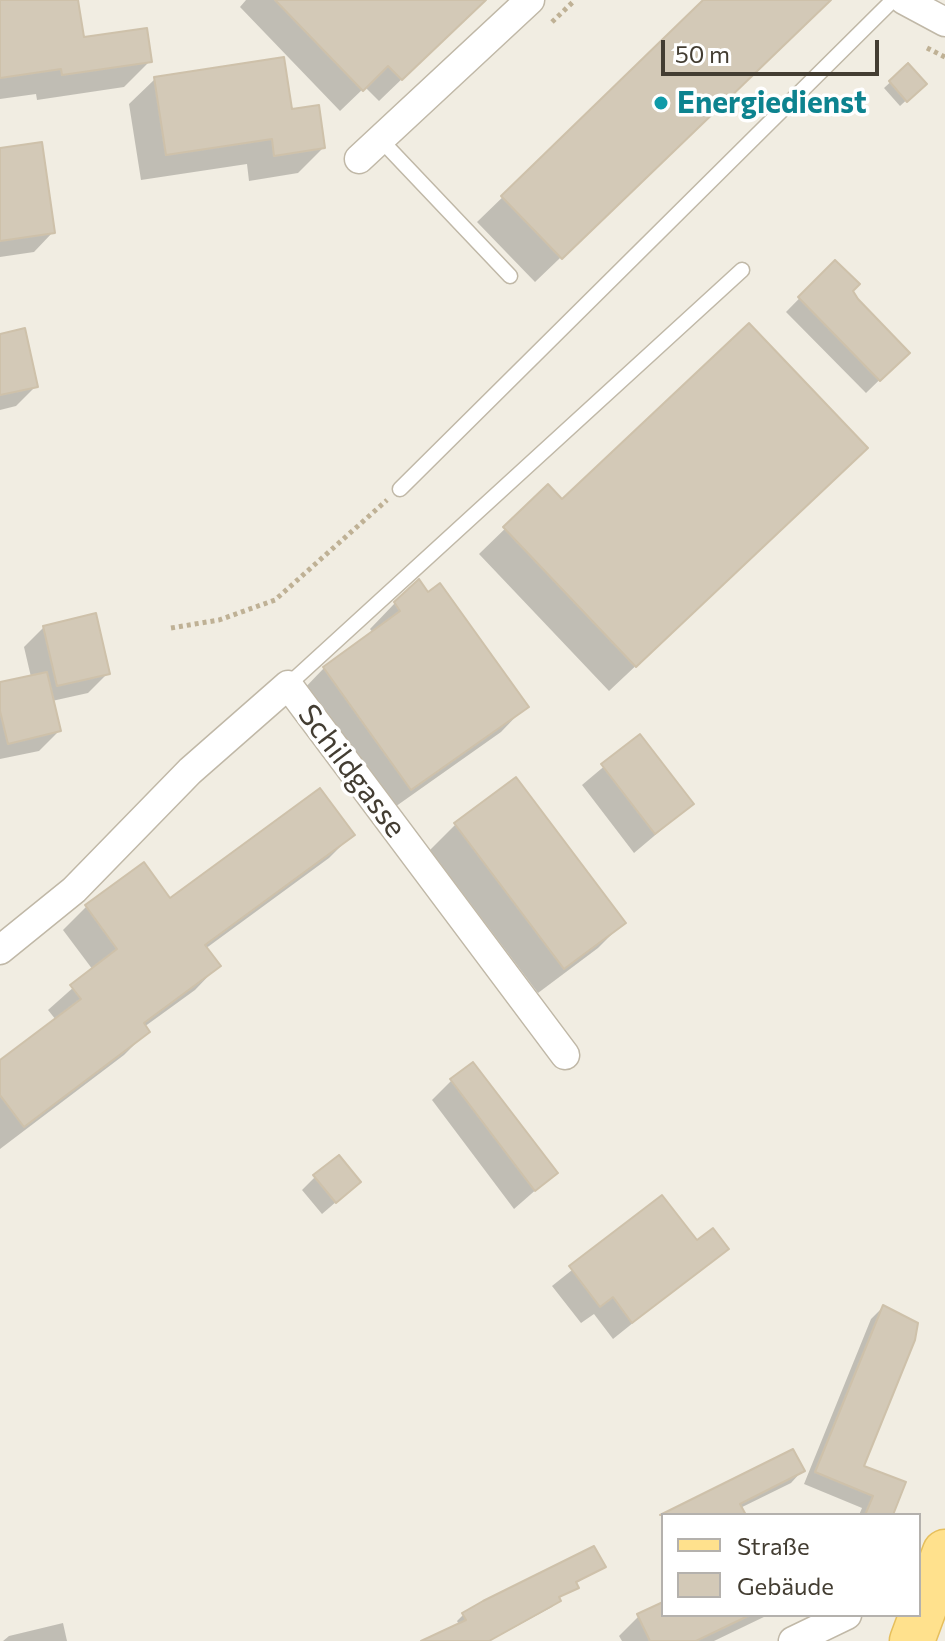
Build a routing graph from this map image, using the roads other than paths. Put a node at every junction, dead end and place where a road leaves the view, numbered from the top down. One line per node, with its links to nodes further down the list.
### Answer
1 (530, 0): 5 (street)
2 (893, 0): 9 (lane)
3 (904, 0): 4 (street)
4 (945, 22)
5 (380, 139): 6 (street); 8 (lane)
6 (359, 159)
7 (742, 270): 10 (lane)
8 (510, 276)
9 (400, 489)
10 (288, 685): 11 (street, Schildgasse); 12 (street, Schildgasse)
11 (0, 950)
12 (565, 1055)
13 (934, 1568): 14 (main road)
14 (921, 1611)
15 (843, 1617): 17 (street)
16 (919, 1617): 18 (main road)
17 (793, 1641)
18 (912, 1641)

